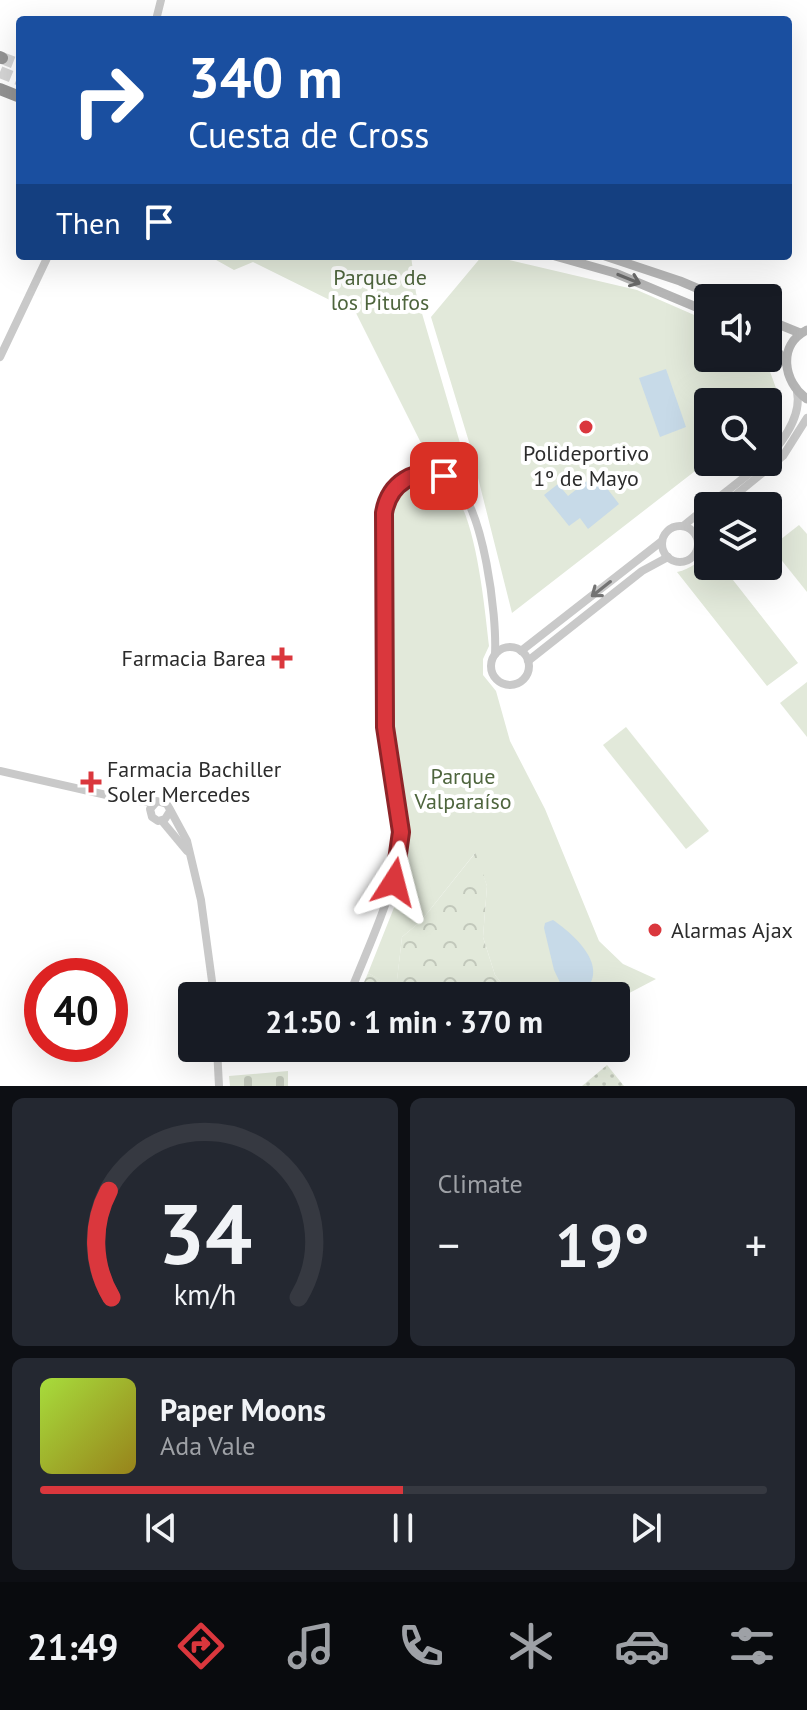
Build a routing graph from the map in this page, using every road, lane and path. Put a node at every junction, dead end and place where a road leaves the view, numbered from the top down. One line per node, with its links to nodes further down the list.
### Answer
1 (46, 260): 8 (street)
2 (569, 260): 5 (main road, one-way to 5)
3 (617, 260): 4 (main road)
4 (694, 287)
5 (694, 306)
6 (782, 325): 7 (main road)
7 (804, 332): 10 (main road)
8 (0, 357)
9 (782, 358): 10 (main road)
10 (786, 363): 11 (main road)
11 (797, 392): 12 (main road); 14 (street)
12 (807, 399)
13 (807, 418): 17 (street)
14 (782, 440)
15 (746, 476): 16 (street)
16 (726, 492)
17 (739, 492)
18 (694, 517): 19 (street)
19 (683, 526): 20 (street); 21 (street)
20 (694, 533)
21 (662, 541): 23 (street); 26 (street, one-way to 26)
22 (694, 554): 23 (street)
23 (668, 557): 28 (street)
24 (497, 628): 25 (street); 27 (street); 37 (street)
25 (510, 647): 26 (street); 27 (street)
26 (521, 651): 28 (street)
27 (495, 654): 28 (street)
28 (528, 661)
29 (0, 771): 30 (street)
30 (124, 799): 31 (street); 33 (street)
31 (154, 803): 32 (street); 33 (street)
32 (170, 811): 34 (street); 35 (street)
33 (150, 814): 34 (street)
34 (162, 821): 35 (street)
35 (189, 855): 36 (street)
36 (212, 982)
37 (355, 982)
38 (218, 1062): 39 (street)
39 (219, 1086)

